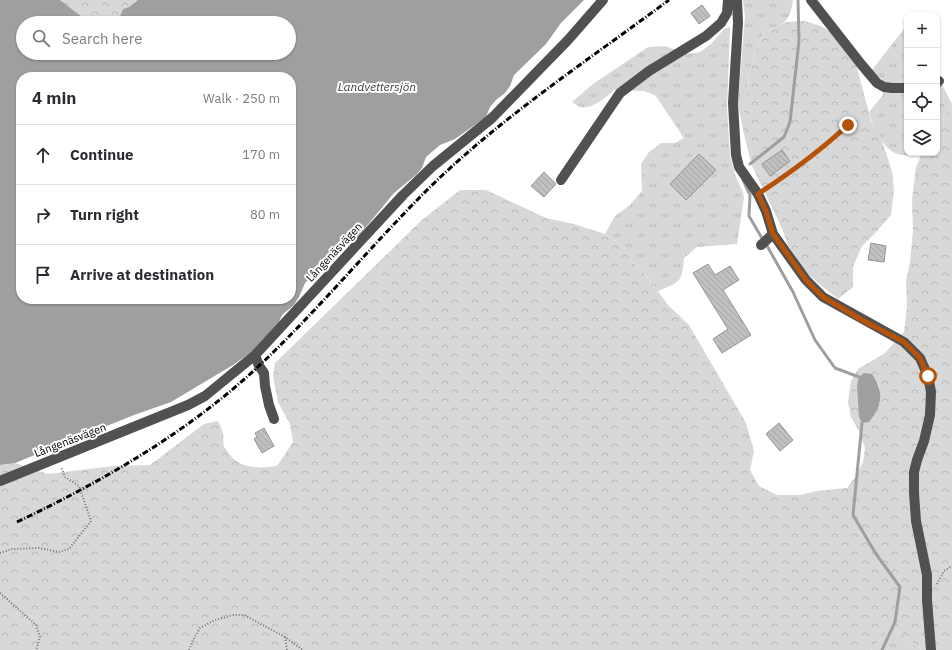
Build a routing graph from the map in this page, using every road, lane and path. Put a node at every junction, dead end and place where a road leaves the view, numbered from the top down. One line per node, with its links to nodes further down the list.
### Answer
1 (603, 0): 9 (street, Långenäsvägen)
2 (728, 0): 7 (street)
3 (737, 0): 8 (street)
4 (811, 0): 5 (street)
5 (904, 88)
6 (848, 125): 8 (path)
7 (562, 180)
8 (758, 194): 16 (street)
9 (255, 355): 10 (street); 11 (street, Långenäsvägen)
10 (274, 419)
11 (57, 457): 12 (street, Långenäsvägen); 13 (path)
12 (0, 481)
13 (0, 553)
14 (952, 566): 16 (path)
15 (0, 593): 18 (path)
16 (927, 600): 22 (street)
17 (285, 637): 19 (path); 20 (path); 21 (path)
18 (36, 650)
19 (189, 650)
20 (287, 650)
21 (303, 650)
22 (931, 650)

